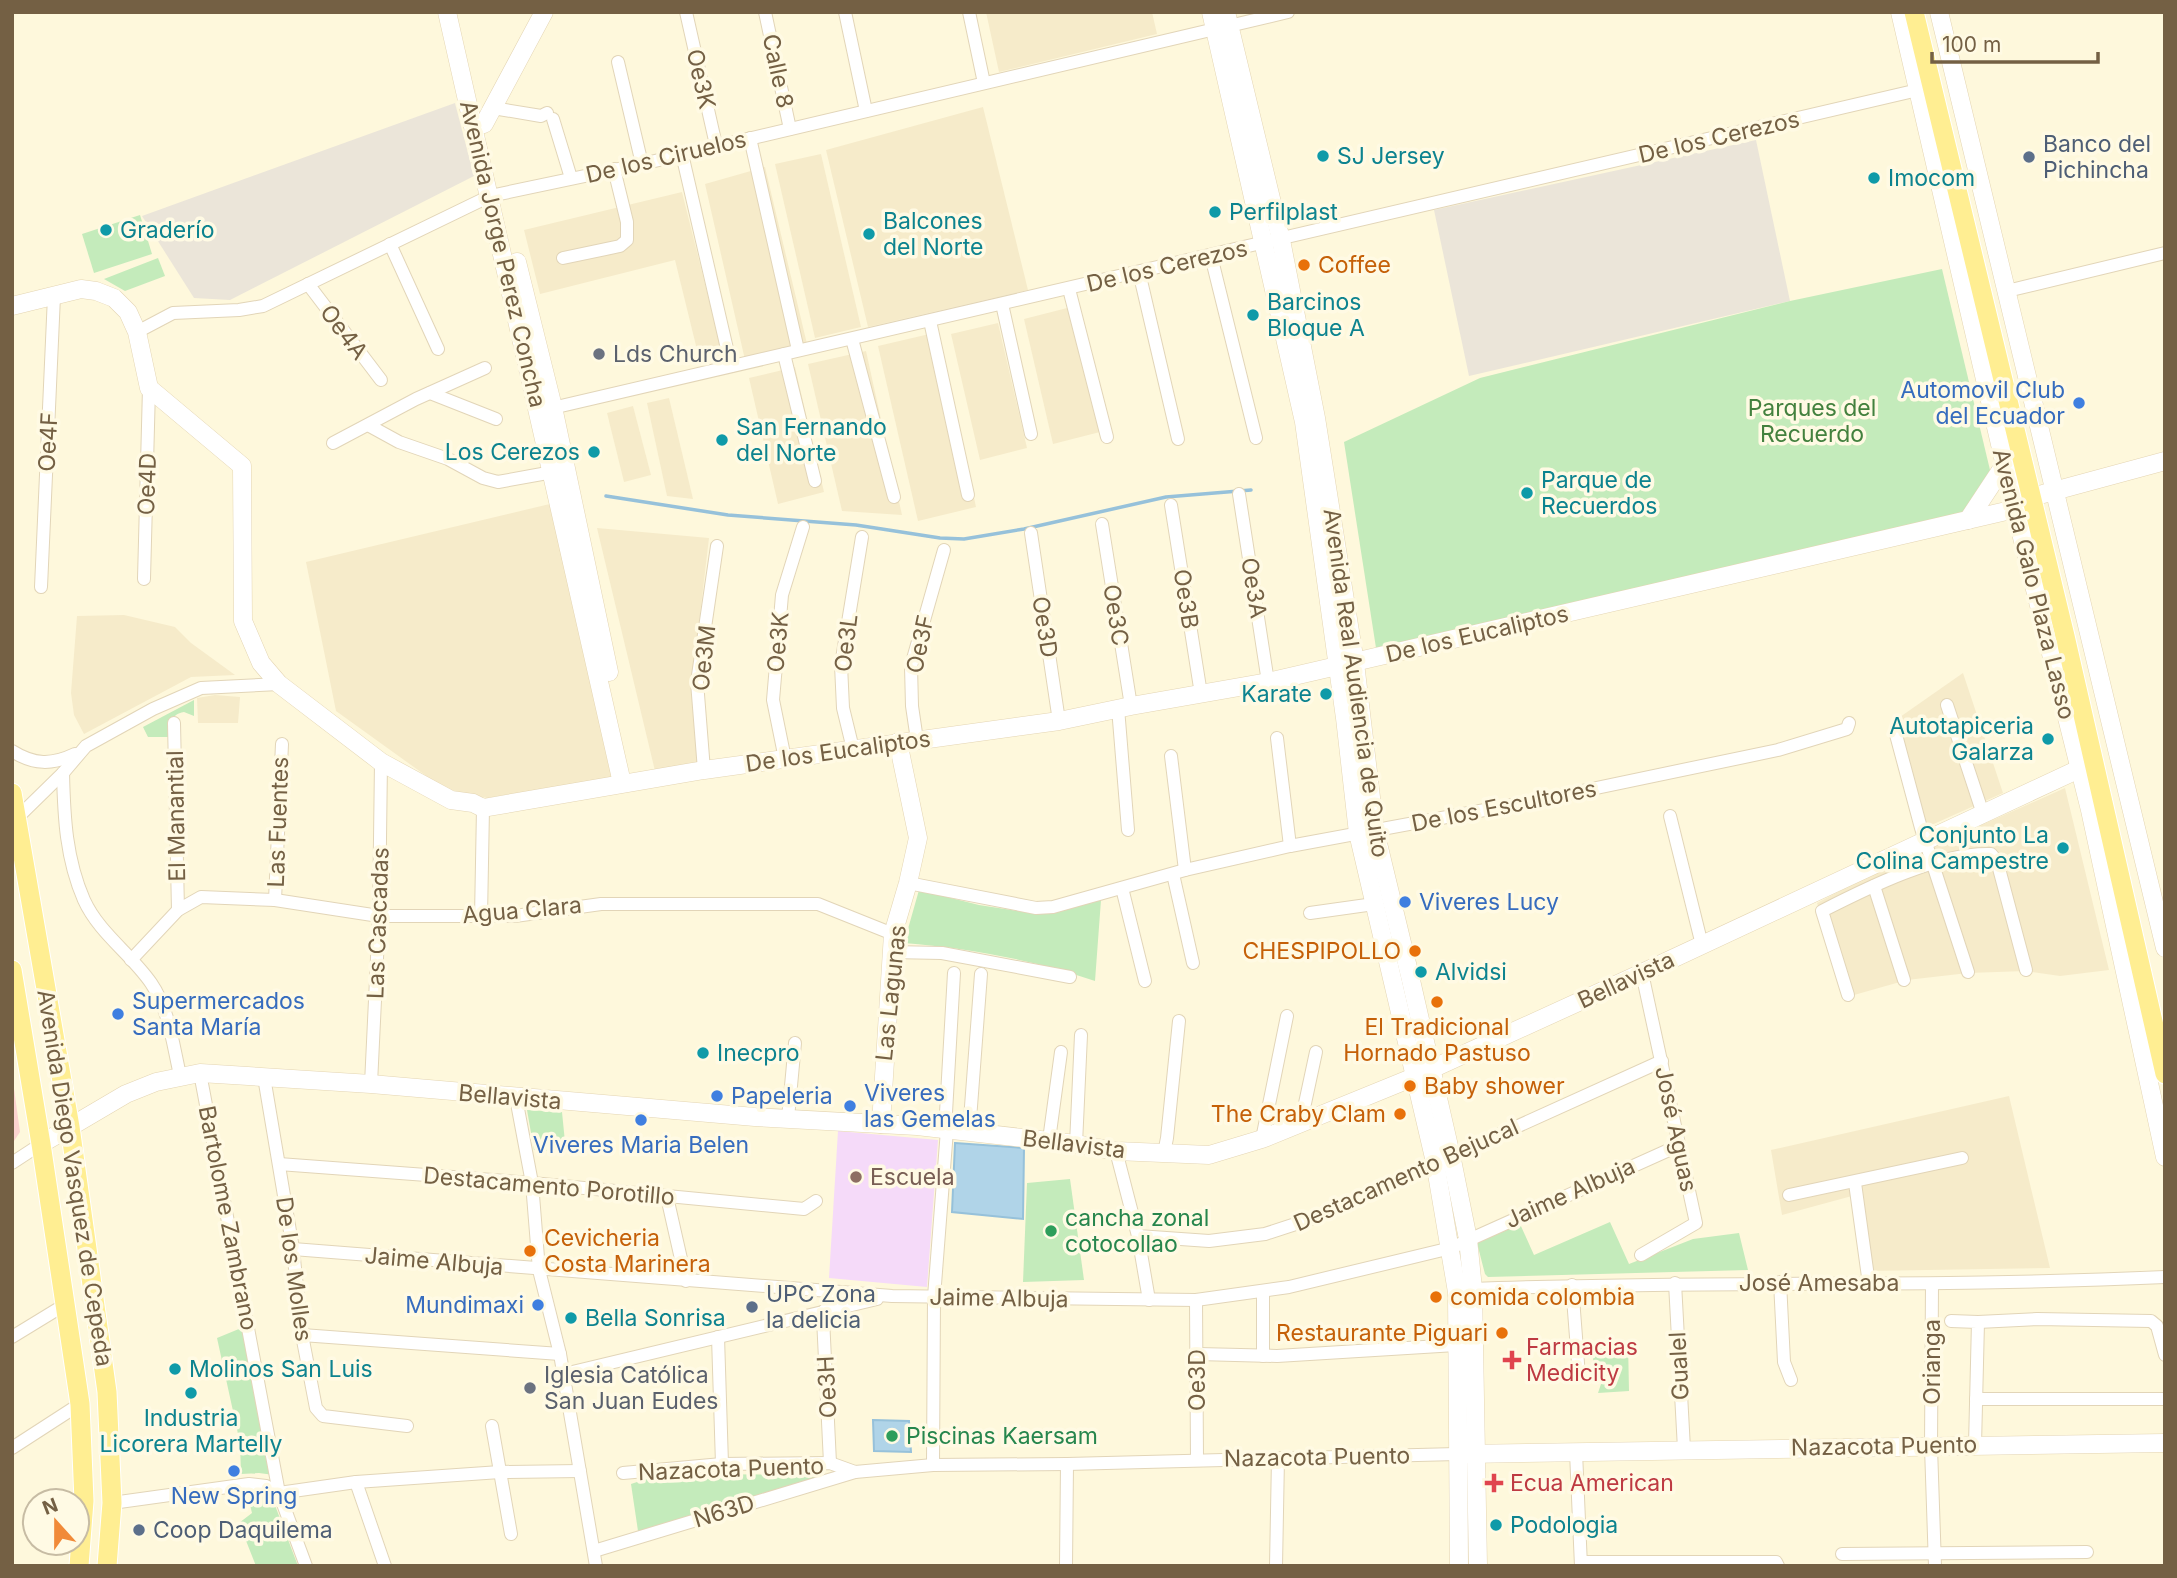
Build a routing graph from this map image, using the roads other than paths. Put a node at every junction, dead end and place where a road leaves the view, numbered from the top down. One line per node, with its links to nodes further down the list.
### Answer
1 (447, 12): 19 (street, Avenida Jorge Perez Concha)
2 (458, 12): 19 (street, Avenida Jorge Perez Concha)
3 (544, 12): 17 (street)
4 (686, 12): 22 (street, Oe3K)
5 (765, 12): 20 (street, Calle 8)
6 (845, 12): 18 (street)
7 (969, 12): 15 (street)
8 (1288, 12): 13 (street, De los Ciruelos)
9 (1900, 12): 16 (street, Avenida Galo Plaza Lasso)
10 (1914, 12): 66 (main road, Avenida Galo Plaza Lasso)
11 (1923, 12): 66 (main road, Avenida Galo Plaza Lasso)
12 (1939, 12): 36 (street, Avenida Galo Plaza Lasso)
13 (1220, 20): 15 (street, De los Ciruelos); 28 (street, Avenida Real Audiencia de Quito)
14 (618, 62): 24 (street)
15 (984, 83): 18 (street, De los Ciruelos)
16 (1918, 90): 28 (street, De los Cerezos); 60 (street, Avenida Galo Plaza Lasso)
17 (493, 107): 19 (street); 26 (street)
18 (866, 111): 20 (street, De los Ciruelos)
19 (479, 126): 27 (street, Avenida Jorge Perez Concha)
20 (790, 129): 21 (street, De los Ciruelos)
21 (750, 138): 22 (street, De los Ciruelos); 44 (street)
22 (716, 145): 23 (street, De los Ciruelos)
23 (682, 153): 24 (street, De los Ciruelos); 46 (street)
24 (642, 164): 25 (street, De los Ciruelos)
25 (614, 169): 26 (street, De los Ciruelos); 32 (street)
26 (570, 178): 27 (street, De los Ciruelos)
27 (495, 194): 29 (street, De los Ciruelos); 51 (street, Avenida Jorge Perez Concha)
28 (1272, 241): 31 (street, De los Cerezos); 77 (street, Avenida Real Audiencia de Quito)
29 (390, 244): 34 (street, De los Ciruelos); 43 (street)
30 (2165, 253): 36 (street)
31 (1211, 256): 33 (street, De los Cerezos); 56 (street)
32 (563, 258)
33 (1139, 272): 35 (street, De los Cerezos); 57 (street)
34 (308, 284): 41 (street, De los Ciruelos); 48 (street, Oe4A)
35 (1069, 289): 38 (street, De los Cerezos); 55 (street)
36 (2007, 291): 66 (street, Avenida Galo Plaza Lasso)
37 (54, 296): 39 (street); 41 (street); 76 (street, Oe4F)
38 (1002, 304): 40 (street, De los Cerezos); 54 (street)
39 (12, 306)
40 (930, 321): 42 (street, De los Cerezos); 64 (street)
41 (138, 332): 49 (street)
42 (852, 338): 44 (street, De los Cerezos); 65 (street)
43 (438, 349)
44 (798, 350): 45 (street, De los Cerezos)
45 (784, 354): 46 (street, De los Cerezos); 62 (street)
46 (731, 366): 51 (street, De los Cerezos)
47 (485, 368): 50 (street)
48 (381, 380)
49 (149, 388): 75 (street, Oe4D); 79 (street, De los Eucaliptos)
50 (430, 393): 52 (street); 53 (street)
51 (546, 409): 61 (street, Avenida Jorge Perez Concha); 100 (street, Avenida Jorge Perez Concha)
52 (496, 419)
53 (368, 425): 58 (street); 61 (street)
54 (1031, 434)
55 (1107, 437)
56 (1256, 438)
57 (1178, 439)
58 (333, 443)
59 (2165, 461): 66 (street, De los Eucaliptos)
60 (2005, 464): 66 (street, Avenida Galo Plaza Lasso); 68 (street)
61 (552, 472): 100 (street, Avenida Jorge Perez Concha)
62 (815, 481)
63 (1239, 494): 78 (street, Oe3A)
64 (968, 495)
65 (894, 497)
66 (2035, 498): 68 (street, De los Eucaliptos); 97 (street, Avenida Galo Plaza Lasso); 116 (street, Avenida Galo Plaza Lasso); 141 (main road, Avenida Galo Plaza Lasso); 149 (main road, Avenida Galo Plaza Lasso)
67 (1171, 505): 80 (street, Oe3B)
68 (1968, 520): 77 (street, De los Eucaliptos)
69 (1102, 524): 82 (street, Oe3C)
70 (803, 527): 95 (street, Oe3K)
71 (1031, 533): 83 (street, Oe3D)
72 (862, 537): 91 (street, Oe3L)
73 (717, 546): 98 (street, Oe3M)
74 (944, 550): 88 (street, Oe3F)
75 (144, 579)
76 (41, 587)
77 (1347, 665): 78 (street, De los Eucaliptos); 107 (street, Avenida Real Audiencia de Quito)
78 (1268, 682): 80 (street, De los Eucaliptos)
79 (279, 684): 93 (street); 96 (street, De los Eucaliptos)
80 (1201, 694): 82 (street, De los Eucaliptos)
81 (1947, 705): 103 (street)
82 (1124, 707): 83 (street, De los Eucaliptos); 106 (street, Oe3C)
83 (1059, 721): 88 (street, De los Eucaliptos)
84 (174, 723): 118 (street, El Manantial)
85 (1849, 723): 107 (street, De los Escultores)
86 (1895, 731): 108 (street)
87 (1277, 738): 109 (street)
88 (917, 740): 89 (street, De los Eucaliptos)
89 (898, 742): 91 (street, De los Eucaliptos); 112 (street, Las Lagunas)
90 (282, 744): 115 (street, Las Fuentes)
91 (853, 748): 95 (street, De los Eucaliptos)
92 (12, 751): 93 (street)
93 (79, 752): 99 (street)
94 (1171, 756): 111 (street)
95 (785, 759): 98 (street, De los Eucaliptos)
96 (381, 762): 102 (street, De los Eucaliptos); 120 (street, Las Cascadas)
97 (2079, 769): 103 (street, Bellavista); 167 (street, Avenida Galo Plaza Lasso)
98 (704, 770): 100 (street, De los Eucaliptos)
99 (63, 774): 105 (street); 127 (street)
100 (627, 782): 102 (street, De los Eucaliptos)
101 (12, 793): 105 (main road, Avenida Diego Vasquez de Cepeda)
102 (483, 808): 121 (street)
103 (1983, 814): 108 (street, Bellavista)
104 (1670, 816): 124 (street)
105 (16, 819): 157 (main road, Avenida Diego Vasquez de Cepeda)
106 (1128, 830)
107 (1366, 832): 109 (street, De los Escultores); 117 (street, Avenida Real Audiencia de Quito); 148 (street, Avenida Real Audiencia de Quito)
108 (1926, 841): 110 (street); 124 (street, Bellavista)
109 (1290, 846): 111 (street, De los Escultores)
110 (1934, 864): 113 (street); 130 (street); 131 (street)
111 (1179, 872): 114 (street, De los Escultores); 128 (street)
112 (908, 883): 114 (street, De los Escultores); 123 (street, Las Lagunas)
113 (1874, 886): 136 (street); 138 (street)
114 (1122, 888): 137 (street)
115 (275, 900): 118 (street, Agua Clara); 120 (street, Agua Clara)
116 (2159, 900): 122 (street, Avenida Galo Plaza Lasso)
117 (1374, 904): 119 (street); 148 (street, Avenida Real Audiencia de Quito)
118 (178, 910): 127 (street, Agua Clara)
119 (1310, 913)
120 (379, 916): 121 (street, Agua Clara); 152 (street, Las Cascadas)
121 (481, 917): 123 (street, Agua Clara)
122 (2162, 926): 125 (street, Avenida Galo Plaza Lasso)
123 (893, 934): 126 (street, Las Lagunas)
124 (1702, 945): 133 (street, Bellavista)
125 (2165, 948)
126 (891, 952): 135 (street); 156 (street, Las Lagunas)
127 (131, 960): 150 (street)
128 (1193, 963)
129 (12, 970): 162 (main road, Avenida Diego Vasquez de Cepeda)
130 (2026, 970)
131 (1968, 972)
132 (954, 973): 158 (street)
133 (1642, 973): 146 (street, José Aguas); 148 (street, Bellavista)
134 (981, 974): 159 (street)
135 (1070, 977)
136 (1904, 980)
137 (1145, 981)
138 (1848, 995)
139 (1287, 1016): 160 (street)
140 (1179, 1021): 166 (street)
141 (2165, 1026)
142 (1081, 1035): 163 (street)
143 (795, 1042): 154 (street)
144 (1061, 1052): 161 (street)
145 (1316, 1052): 155 (street)
146 (1662, 1061): 164 (street, José Aguas); 169 (street, Destacamento Bejucal)
147 (200, 1073): 150 (street, Bellavista); 151 (street, Bellavista); 238 (street, Bartolome Zambrano)
148 (1422, 1073): 155 (street, Bellavista); 169 (street, Avenida Real Audiencia de Quito)
149 (2165, 1074)
150 (180, 1075): 157 (street, Bellavista)
151 (264, 1077): 152 (street, Bellavista); 171 (street, De los Molles)
152 (371, 1084): 153 (street, Bellavista)
153 (516, 1098): 154 (street, Bellavista); 172 (street)
154 (788, 1118): 156 (street, Bellavista)
155 (1301, 1122): 160 (street, Bellavista)
156 (881, 1124): 158 (street, Bellavista)
157 (70, 1126): 162 (street, Bellavista); 239 (main road, Avenida Diego Vasquez de Cepeda)
158 (946, 1130): 159 (street, Bellavista); 193 (street)
159 (970, 1133): 161 (street, Bellavista)
160 (1262, 1139): 166 (street, Bellavista)
161 (1048, 1140): 163 (street, Bellavista)
162 (41, 1144): 170 (street, Bellavista); 196 (main road, Avenida Diego Vasquez de Cepeda)
163 (1076, 1144): 165 (street, Bellavista)
164 (1680, 1144): 178 (street, Jaime Albuja); 181 (street, José Aguas)
165 (1116, 1151): 166 (street, Bellavista); 177 (street)
166 (1164, 1153)
167 (2165, 1157)
168 (1962, 1158): 173 (street)
169 (1443, 1159): 177 (street, Destacamento Bejucal); 178 (street, Avenida Real Audiencia de Quito); 179 (street, Avenida Real Audiencia de Quito)
170 (12, 1163)
171 (279, 1164): 172 (street, Destacamento Porotillo); 180 (street, De los Molles)
172 (532, 1182): 175 (street, Destacamento Porotillo); 182 (street)
173 (1855, 1183): 174 (street); 187 (street)
174 (1789, 1195)
175 (667, 1197): 176 (street, Destacamento Porotillo); 184 (street)
176 (816, 1201)
177 (1138, 1236): 194 (street)
178 (1468, 1239): 179 (street, Jaime Albuja); 190 (street, Avenida Real Audiencia de Quito)
179 (1451, 1248): 191 (street, Jaime Albuja); 203 (street, Avenida Real Audiencia de Quito)
180 (293, 1249): 182 (street, Jaime Albuja); 200 (street, De los Molles)
181 (1641, 1255)
182 (539, 1269): 184 (street, Jaime Albuja); 204 (street)
183 (2165, 1277): 188 (street, José Amesaba)
184 (686, 1281): 192 (street, Jaime Albuja)
185 (1780, 1282): 186 (street, José Amesaba); 187 (street, José Amesaba); 210 (street)
186 (1675, 1283): 189 (street, José Amesaba); 222 (street, Gualel)
187 (1869, 1284): 188 (street, José Amesaba)
188 (1932, 1284): 220 (street, Orianga)
189 (1572, 1285): 190 (street, José Amesaba); 209 (street)
190 (1473, 1289): 226 (street, Avenida Real Audiencia de Quito)
191 (1263, 1291): 195 (street, Jaime Albuja); 207 (street)
192 (892, 1296): 193 (street, Jaime Albuja); 197 (street)
193 (934, 1297): 194 (street, Jaime Albuja); 232 (street)
194 (1149, 1300): 195 (street, Jaime Albuja)
195 (1196, 1300): 205 (street, Oe3D)
196 (66, 1304): 202 (street); 213 (main road, Avenida Diego Vasquez de Cepeda)
197 (825, 1310): 201 (street); 229 (street, Oe3H)
198 (1951, 1321): 199 (street)
199 (1978, 1322): 206 (street); 211 (street)
200 (302, 1335): 204 (street); 214 (street, De los Molles)
201 (718, 1337): 208 (street); 230 (street)
202 (12, 1338)
203 (1456, 1345): 207 (street); 225 (street, Avenida Real Audiencia de Quito)
204 (560, 1354): 208 (street)
205 (1198, 1354): 207 (street); 228 (street, Oe3D)
206 (2165, 1355)
207 (1263, 1356)
208 (564, 1374): 233 (street)
209 (1579, 1376)
210 (1791, 1380)
211 (1976, 1399): 212 (street); 219 (street)
212 (2165, 1399)
213 (80, 1404): 221 (street); 247 (main road, Avenida Diego Vasquez de Cepeda)
214 (407, 1426)
215 (492, 1426): 234 (street)
216 (2165, 1434): 218 (street)
217 (2165, 1443): 218 (street, Nazacota Puento)
218 (2013, 1444): 219 (street, Nazacota Puento); 224 (street, Nazacota Puento)
219 (1975, 1445): 220 (street, Nazacota Puento)
220 (1931, 1447): 222 (street, Nazacota Puento); 244 (street, Orianga)
221 (12, 1448)
222 (1684, 1449): 223 (street, Nazacota Puento)
223 (1576, 1452): 226 (street, Nazacota Puento); 245 (street)
224 (2165, 1452)
225 (1457, 1454): 226 (street, Nazacota Puento); 227 (street, Nazacota Puento); 254 (street, Avenida Real Audiencia de Quito)
226 (1476, 1454): 255 (street, Avenida Real Audiencia de Quito)
227 (1278, 1458): 228 (street, Nazacota Puento); 253 (street)
228 (1197, 1459): 231 (street, Nazacota Puento)
229 (830, 1463): 230 (street, Nazacota Puento); 235 (street, Nazacota Puento)
230 (722, 1464): 236 (street, Nazacota Puento)
231 (1066, 1464): 232 (street, Nazacota Puento); 252 (street)
232 (933, 1465): 235 (street, Nazacota Puento)
233 (580, 1471): 234 (street); 241 (street)
234 (500, 1472): 237 (street); 240 (street)
235 (855, 1472): 241 (street, N63D)
236 (623, 1473)
237 (356, 1482): 238 (street); 250 (street)
238 (279, 1493): 239 (street); 249 (street, Bartolome Zambrano)
239 (112, 1503): 248 (main road, Avenida Diego Vasquez de Cepeda)
240 (511, 1534)
241 (594, 1551): 251 (street)
242 (2087, 1552): 244 (street)
243 (1842, 1554): 244 (street)
244 (1935, 1560)
245 (1581, 1564): 246 (street)
246 (1778, 1564)
247 (79, 1566)
248 (107, 1566)
249 (306, 1566)
250 (385, 1566)
251 (596, 1566)
252 (1066, 1566)
253 (1276, 1566)
254 (1459, 1566)
255 (1478, 1566)

